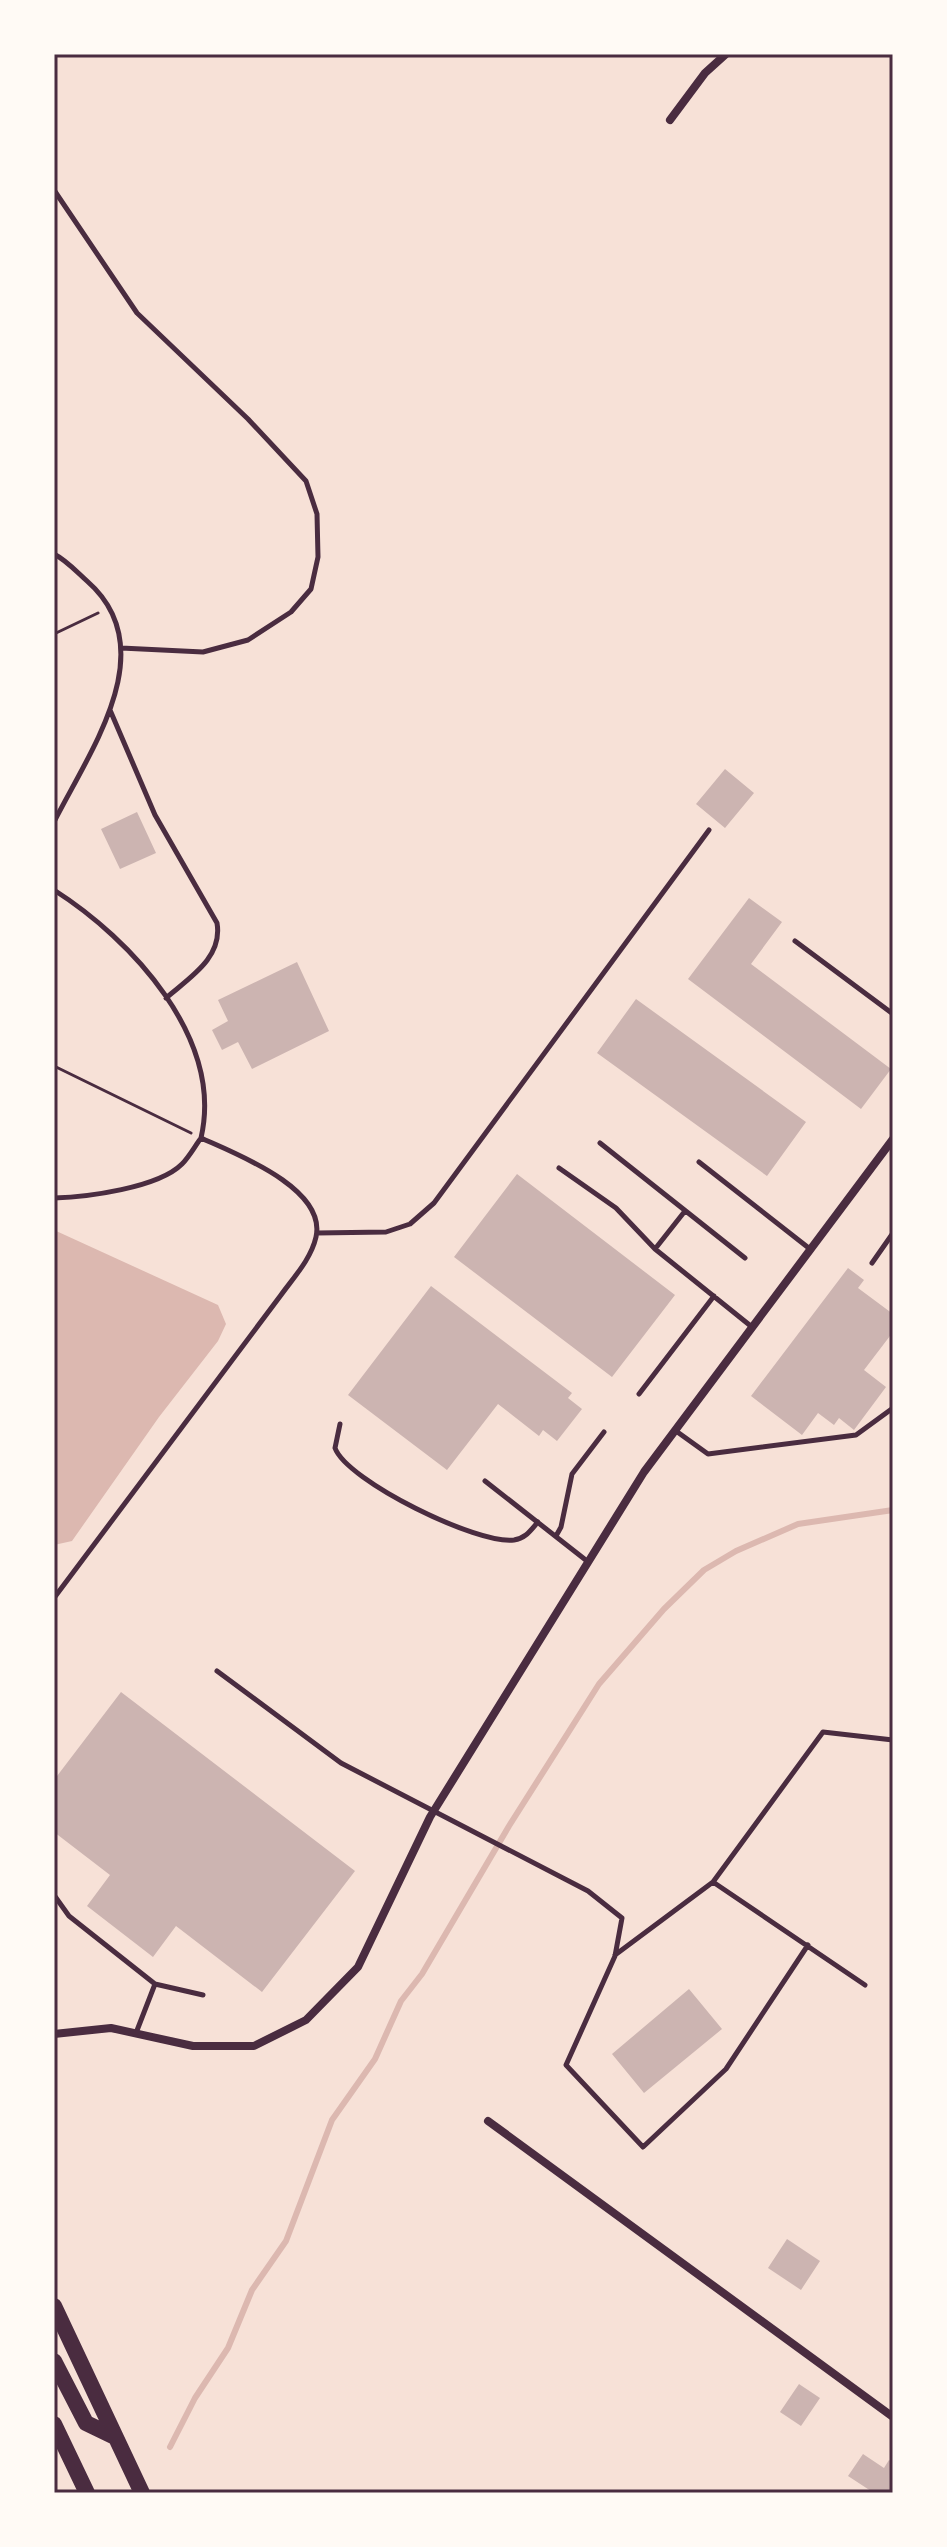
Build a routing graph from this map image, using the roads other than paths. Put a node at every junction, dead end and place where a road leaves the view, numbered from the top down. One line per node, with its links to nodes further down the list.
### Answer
1 (726, 54): 2 (street)
2 (670, 120)
3 (54, 190): 5 (lane)
4 (54, 554): 5 (lane)
5 (121, 648): 6 (lane)
6 (110, 710): 7 (lane); 11 (lane)
7 (54, 822)
8 (709, 830): 20 (lane)
9 (54, 890): 11 (lane)
10 (795, 941): 12 (lane)
11 (166, 998): 13 (lane)
12 (893, 1014)
13 (201, 1138): 18 (lane); 20 (lane)
14 (893, 1139): 23 (street)
15 (600, 1143): 19 (lane)
16 (699, 1162): 23 (lane)
17 (559, 1168): 22 (lane)
18 (54, 1198)
19 (685, 1211): 22 (lane); 24 (lane)
20 (317, 1233): 37 (lane)
21 (893, 1233): 25 (lane)
22 (655, 1249): 26 (lane)
23 (811, 1250): 27 (street)
24 (745, 1258)
25 (872, 1263)
26 (714, 1296): 27 (lane); 28 (lane)
27 (753, 1328): 31 (street)
28 (639, 1394)
29 (893, 1408): 31 (lane)
30 (340, 1424): 34 (lane)
31 (675, 1431): 36 (street)
32 (604, 1432): 35 (lane)
33 (485, 1481): 34 (lane)
34 (538, 1522): 35 (lane)
35 (556, 1536): 36 (lane)
36 (587, 1561): 40 (street)
37 (54, 1598)
38 (217, 1671): 40 (lane)
39 (893, 1740): 41 (lane)
40 (434, 1809): 44 (lane); 48 (street)
41 (713, 1882): 43 (lane); 44 (lane)
42 (54, 1895): 45 (lane)
43 (808, 1945): 44 (lane); 46 (lane)
44 (615, 1956)
45 (155, 1984): 47 (lane); 48 (lane)
46 (865, 1985)
47 (203, 1995)
48 (136, 2033): 49 (street)
49 (54, 2034)
50 (488, 2121): 53 (street)
51 (54, 2306): 55 (highway)
52 (54, 2361): 55 (highway)
53 (893, 2417)
54 (54, 2424): 56 (highway)
55 (115, 2437): 57 (highway)
56 (87, 2493)
57 (142, 2493)

